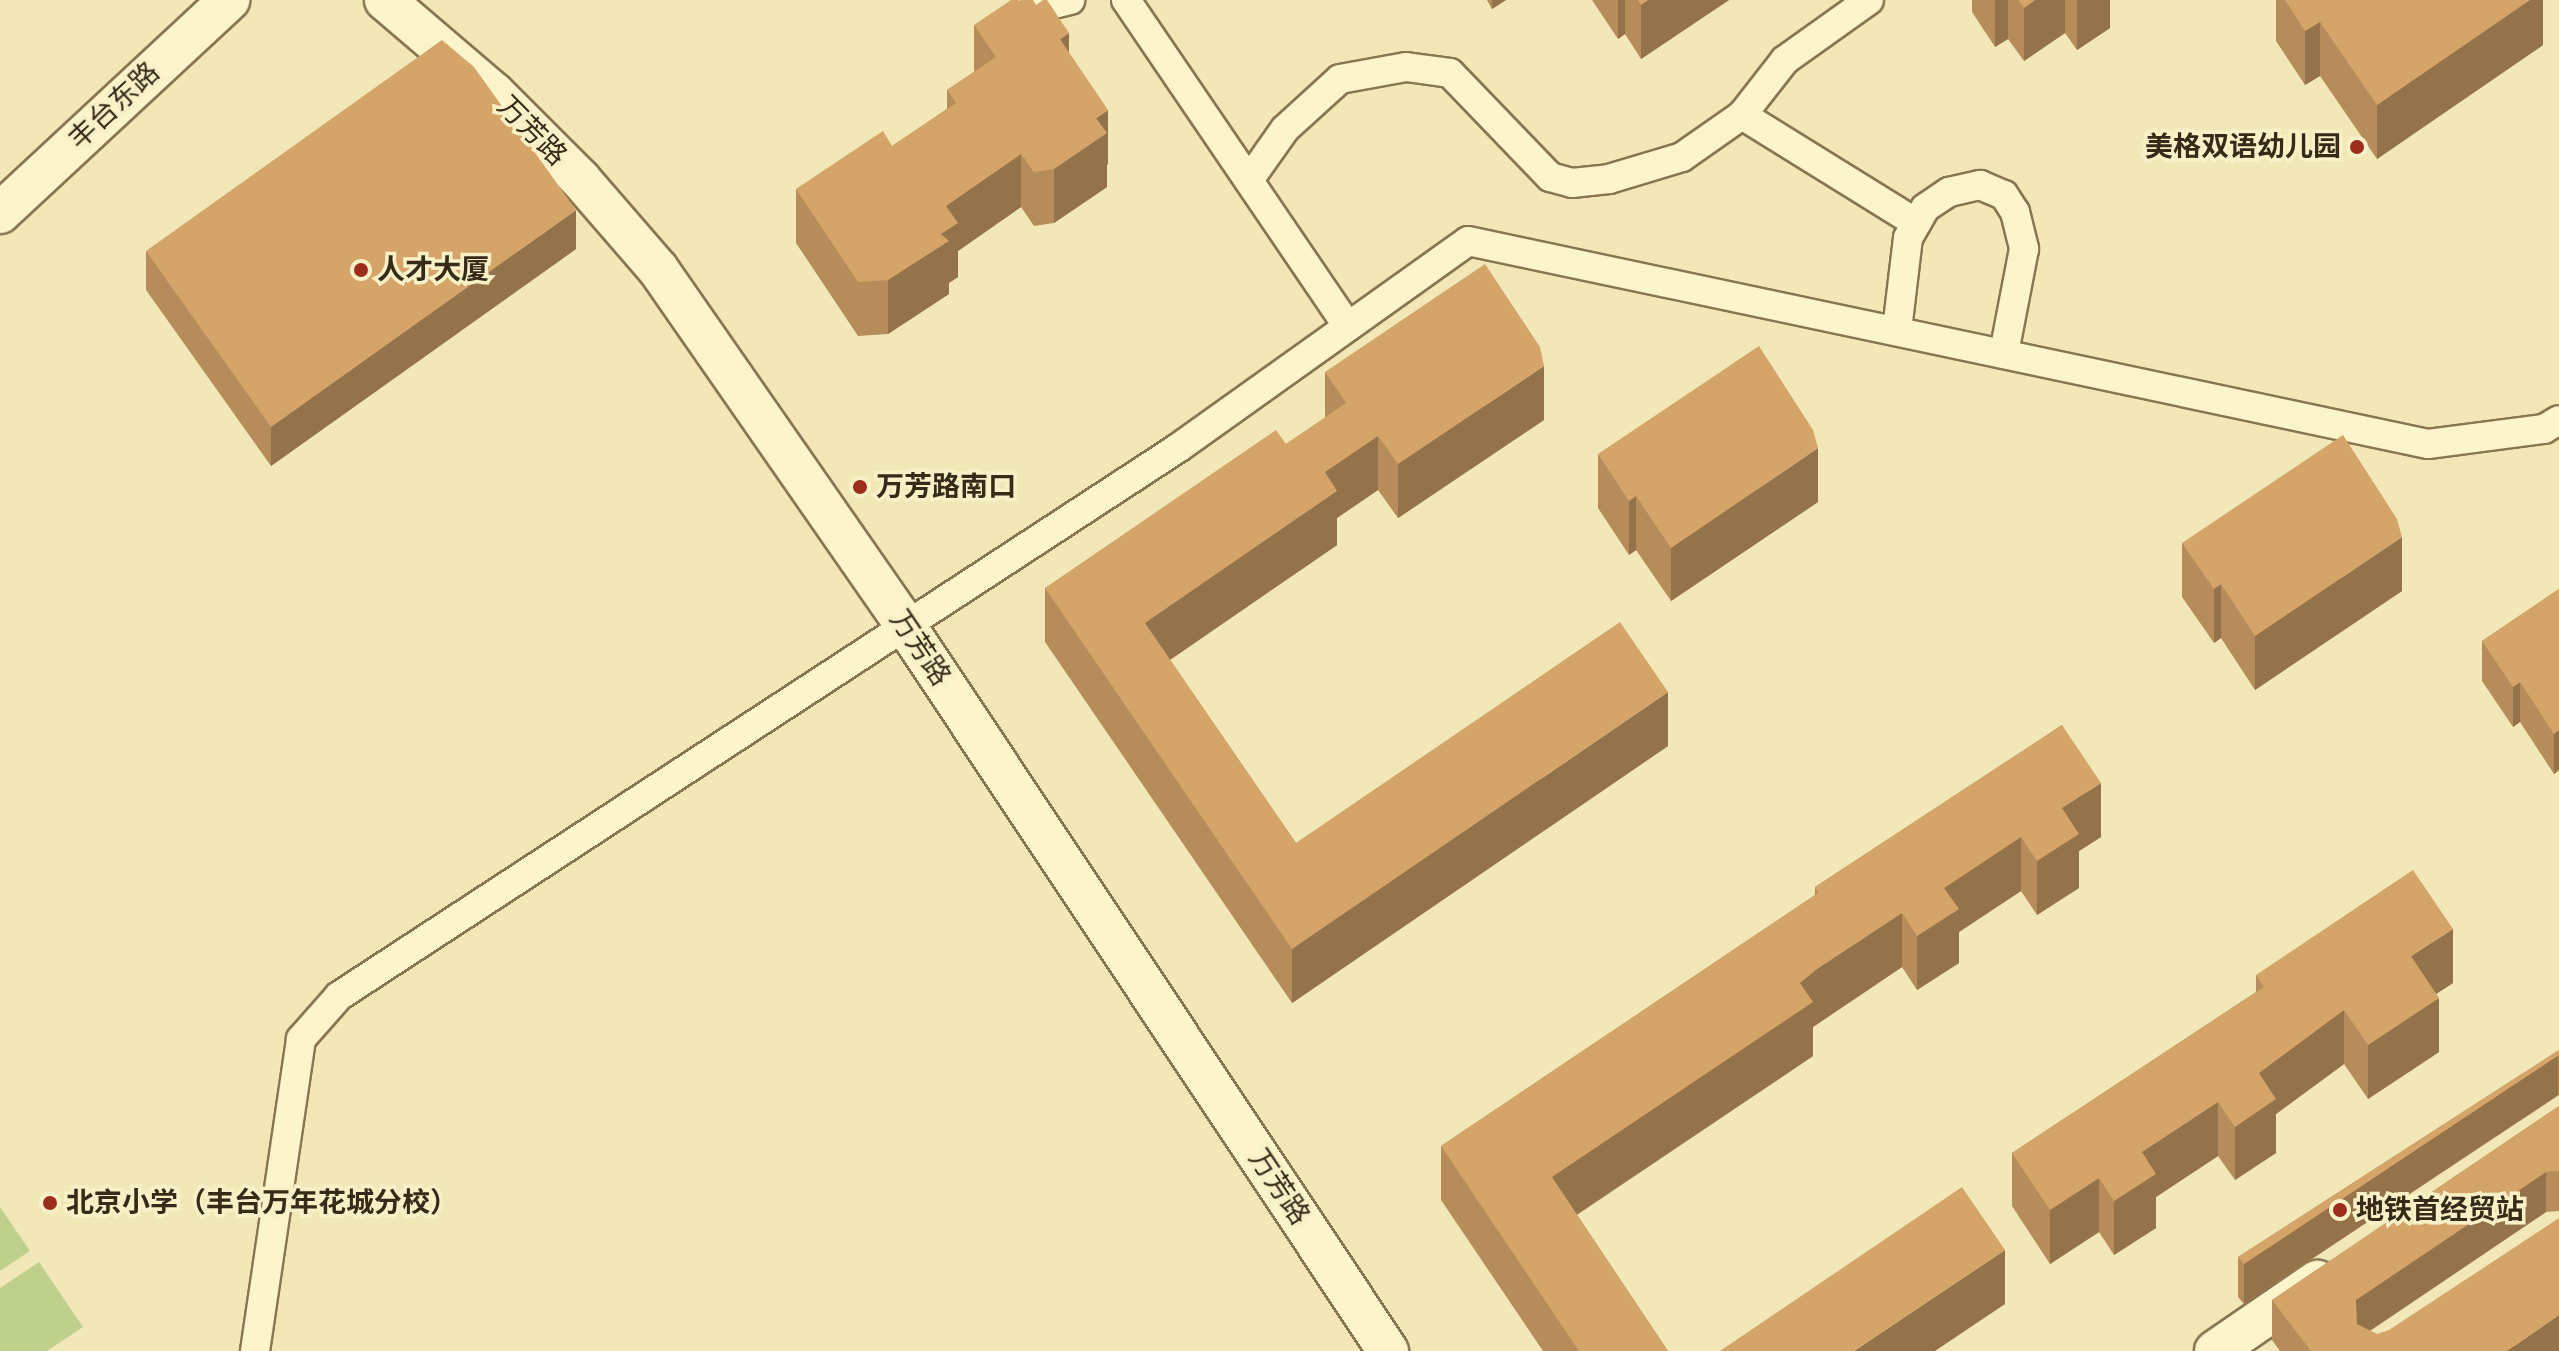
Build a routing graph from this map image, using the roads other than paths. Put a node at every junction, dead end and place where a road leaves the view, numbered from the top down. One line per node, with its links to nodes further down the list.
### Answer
1 (229, 0): 9 (street, 丰台东路)
2 (385, 0): 15 (street, 万芳路)
3 (1046, 0): 4 (street)
4 (1070, 0)
5 (1126, 0): 8 (street)
6 (1869, 0): 7 (street)
7 (1742, 115): 8 (street); 10 (street)
8 (1249, 180): 11 (street)
9 (0, 213)
10 (1916, 223): 12 (street); 13 (street)
11 (1348, 327): 12 (street); 15 (street)
12 (1897, 330): 13 (street)
13 (2004, 353): 14 (street)
14 (2559, 420)
15 (905, 625): 17 (street); 18 (street, 万芳路)
16 (2351, 1258): 19 (street)
17 (255, 1351)
18 (1388, 1351)
19 (2215, 1351)

